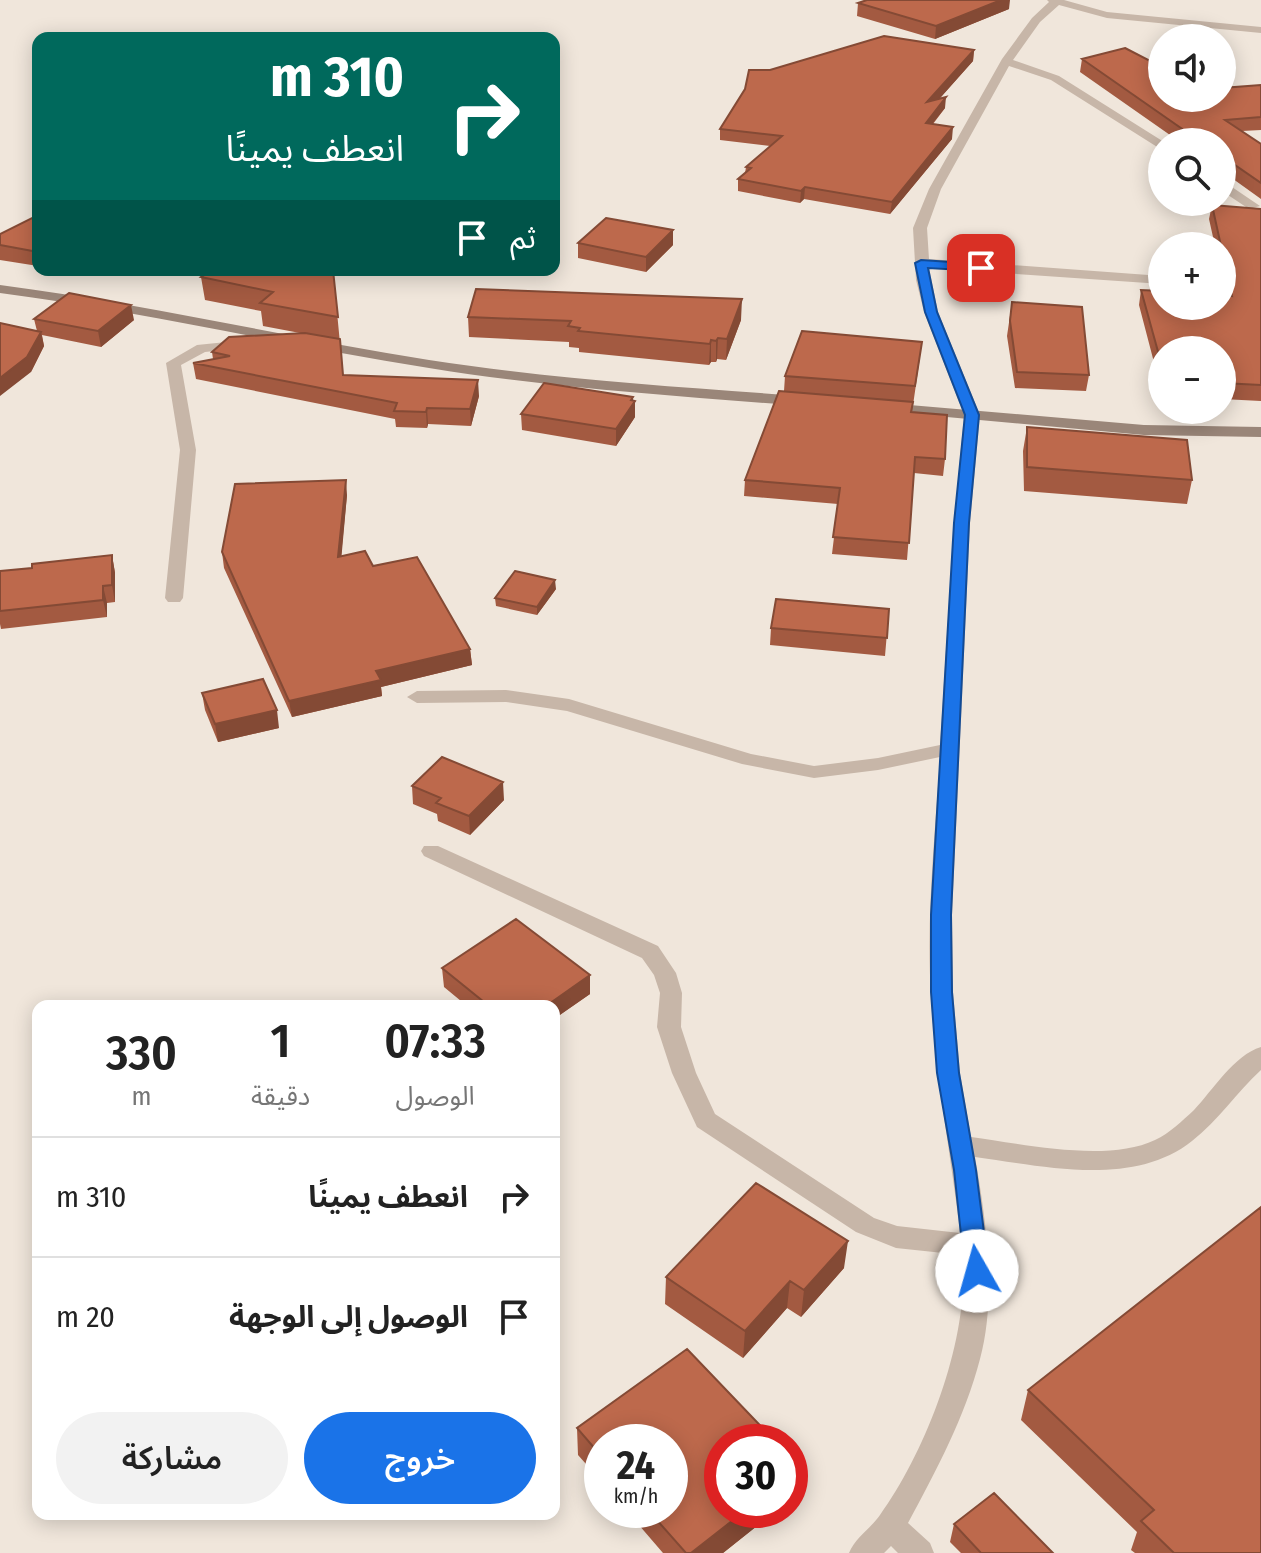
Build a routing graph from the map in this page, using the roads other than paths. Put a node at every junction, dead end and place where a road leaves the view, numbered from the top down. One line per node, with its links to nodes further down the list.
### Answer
1 (1055, 0): 3 (street); 5 (street)
2 (1078, 0): 3 (street)
3 (1133, 17): 4 (street)
4 (1261, 30)
5 (1007, 62): 6 (street); 9 (street)
6 (1148, 137)
7 (1236, 195): 8 (street)
8 (1254, 206)
9 (921, 263): 10 (street); 15 (street)
10 (1148, 279)
11 (0, 289): 12 (main road)
12 (306, 342): 13 (main road); 17 (street)
13 (813, 402)
14 (877, 407): 15 (main road)
15 (972, 415): 16 (main road); 19 (street)
16 (1261, 432)
17 (174, 598)
18 (417, 697): 19 (street)
19 (949, 749): 22 (street)
20 (431, 851): 23 (street)
21 (1261, 1056): 22 (street)
22 (960, 1145): 23 (street)
23 (974, 1245): 24 (street)
24 (890, 1526): 25 (street); 26 (street)
25 (864, 1553)
26 (919, 1553)

